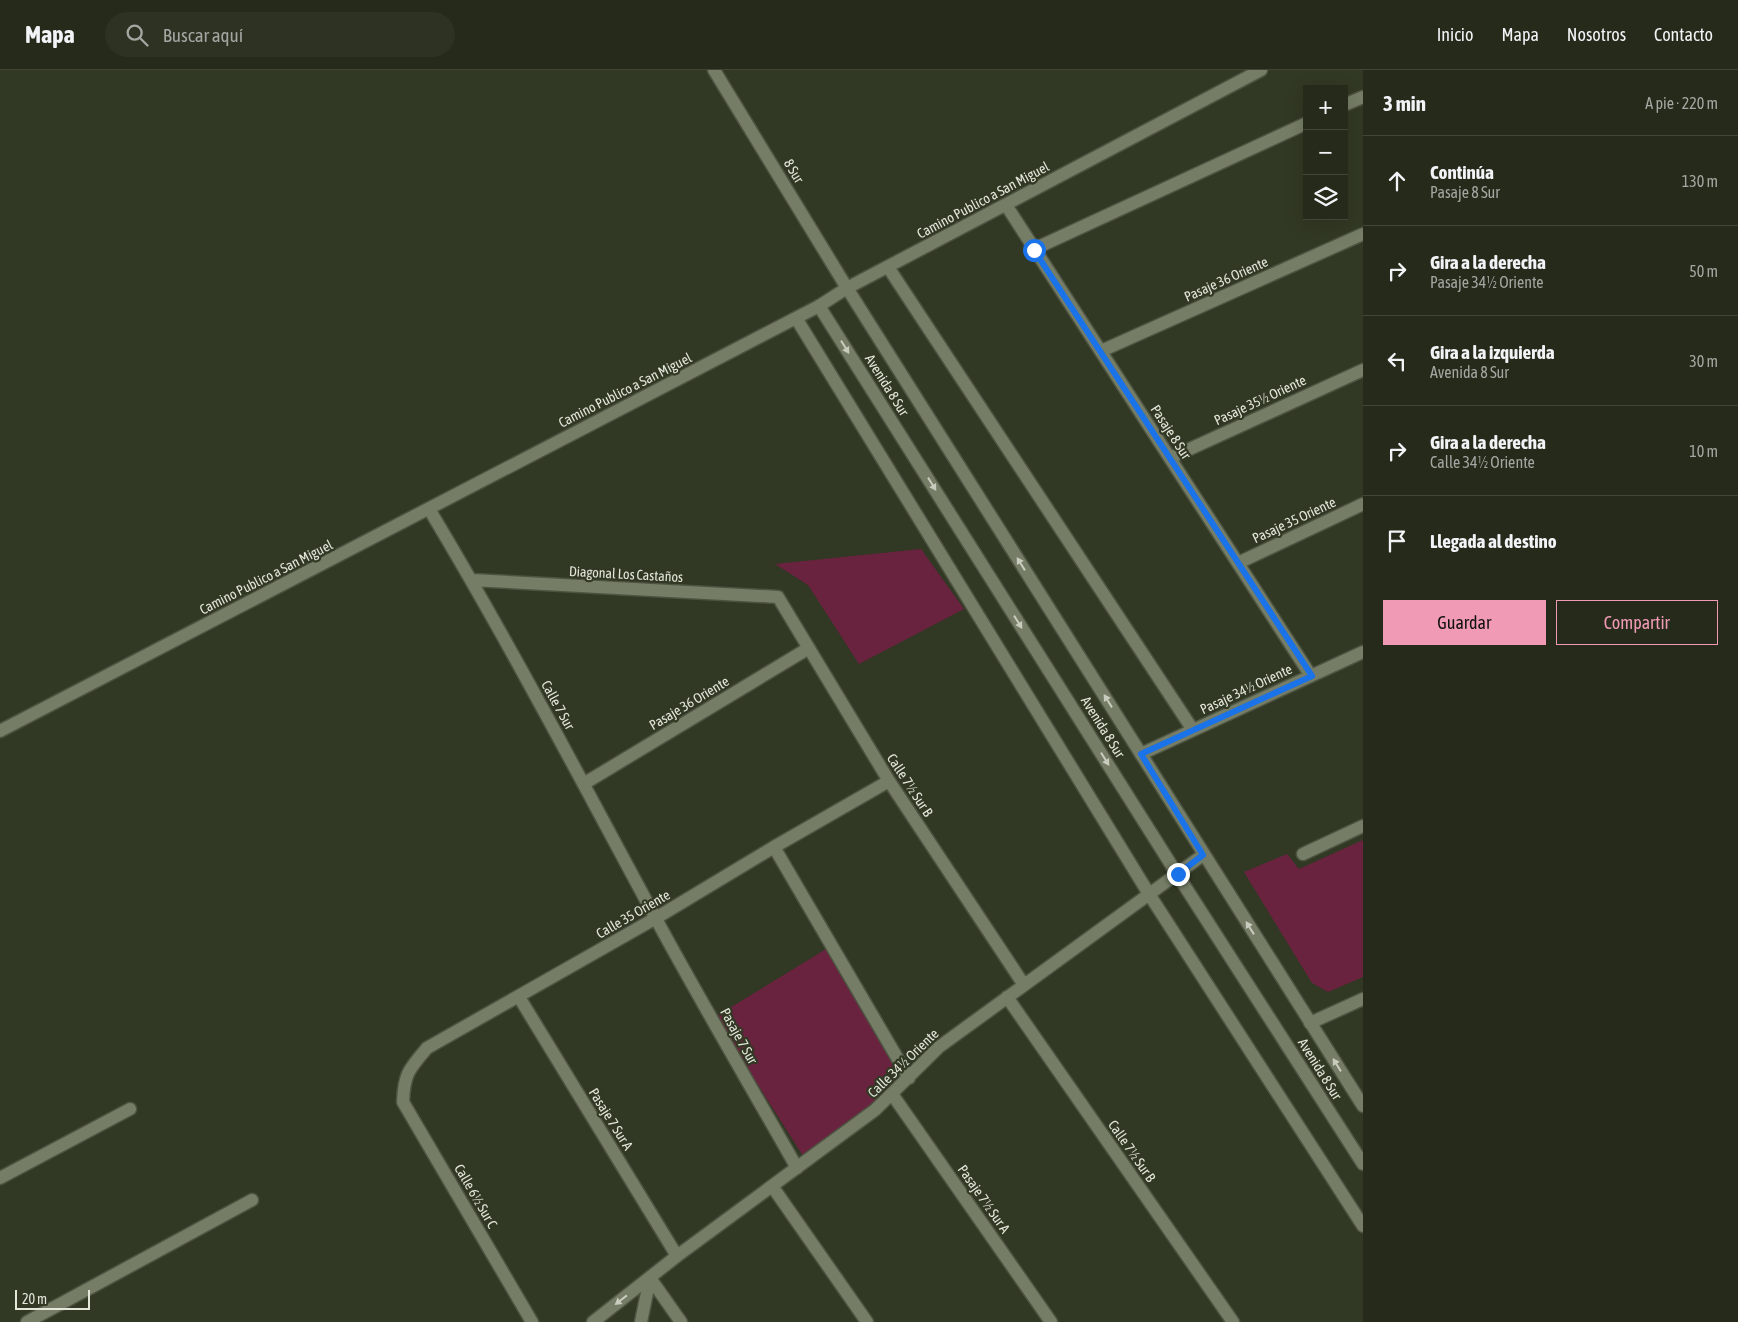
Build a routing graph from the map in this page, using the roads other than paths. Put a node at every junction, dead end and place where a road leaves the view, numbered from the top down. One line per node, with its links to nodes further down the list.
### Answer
1 (714, 70): 10 (street, 8 Sur)
2 (1261, 70): 6 (street, Camino Publico a San Miguel)
3 (1363, 97): 4 (street)
4 (1348, 103)
5 (1303, 125): 8 (street)
6 (1006, 205): 8 (street, Pasaje 8 Sur); 9 (street, Camino Publico a San Miguel)
7 (1363, 234): 13 (street, Pasaje 36 Oriente)
8 (1034, 250): 13 (street, Pasaje 8 Sur)
9 (888, 267): 10 (street, Camino Publico a San Miguel); 24 (street)
10 (847, 288): 11 (street, Camino Publico a San Miguel); 26 (street, Avenida 8 Sur, one-way to 10)
11 (819, 306): 12 (street, Camino Publico a San Miguel); 33 (street, Avenida 8 Sur, one-way to 33)
12 (796, 318): 17 (street, Camino Publico a San Miguel); 34 (street)
13 (1101, 351): 15 (street, Pasaje 8 Sur)
14 (1363, 370): 15 (street, Pasaje 35½ Oriente)
15 (1170, 458): 18 (street, Pasaje 8 Sur)
16 (1363, 504): 18 (street, Pasaje 35 Oriente)
17 (429, 509): 19 (street, Calle 7 Sur); 25 (street, Camino Publico a San Miguel)
18 (1238, 563): 23 (street, Pasaje 8 Sur)
19 (472, 580): 20 (street, Diagonal Los Castaños); 28 (street, Calle 7 Sur)
20 (778, 597): 21 (street, Calle 7½ Sur B)
21 (809, 648): 27 (street, Calle 7½ Sur B); 28 (street, Pasaje 36 Oriente)
22 (1363, 652): 23 (street, Pasaje 34½ Oriente)
23 (1312, 676): 24 (street, Pasaje 34½ Oriente)
24 (1193, 730): 26 (street, Pasaje 34½ Oriente)
25 (0, 731)
26 (1141, 754): 32 (street, Avenida 8 Sur)
27 (889, 781): 30 (street, Calle 35 Oriente); 36 (street, Calle 7½ Sur B)
28 (585, 783): 35 (street, Calle 7 Sur)
29 (1363, 826): 31 (street)
30 (774, 847): 35 (street, Calle 35 Oriente); 41 (street)
31 (1303, 854)
32 (1203, 855): 33 (street, Calle 34½ Oriente); 40 (street, Avenida 8 Sur, one-way to 32)
33 (1178, 874): 34 (street, Calle 34½ Oriente); 46 (street, Avenida 8 Sur)
34 (1149, 894): 36 (street, Calle 34½ Oriente); 51 (street)
35 (656, 918): 37 (street, Calle 35 Oriente); 47 (street, Pasaje 7 Sur)
36 (1024, 985): 38 (street, Calle 34½ Oriente)
37 (519, 997): 42 (street, Calle 35 Oriente); 52 (street, Pasaje 7 Sur A)
38 (1007, 997): 41 (street, Calle 34½ Oriente); 61 (street, Calle 7½ Sur B)
39 (1363, 999): 40 (street)
40 (1310, 1023): 44 (street, Avenida 8 Sur, one-way to 40)
41 (908, 1078): 43 (street, Calle 34½ Oriente)
42 (404, 1083): 55 (street, Calle 6½ Sur C)
43 (892, 1094): 47 (street, Calle 34½ Oriente); 60 (street, Pasaje 7½ Sur A)
44 (1363, 1106)
45 (130, 1109): 48 (street)
46 (1363, 1164)
47 (797, 1168): 49 (street, Calle 34½ Oriente)
48 (0, 1178)
49 (772, 1186): 52 (street, Calle 34½ Oriente); 59 (street)
50 (252, 1200): 54 (street)
51 (1363, 1226)
52 (677, 1256): 53 (street, Calle 34½ Oriente)
53 (650, 1278): 56 (street, Calle 34½ Oriente, one-way to 56); 57 (street); 58 (street)
54 (27, 1322)
55 (532, 1322)
56 (593, 1322)
57 (641, 1322)
58 (681, 1322)
59 (867, 1322)
60 (1050, 1322)
61 (1233, 1322)

